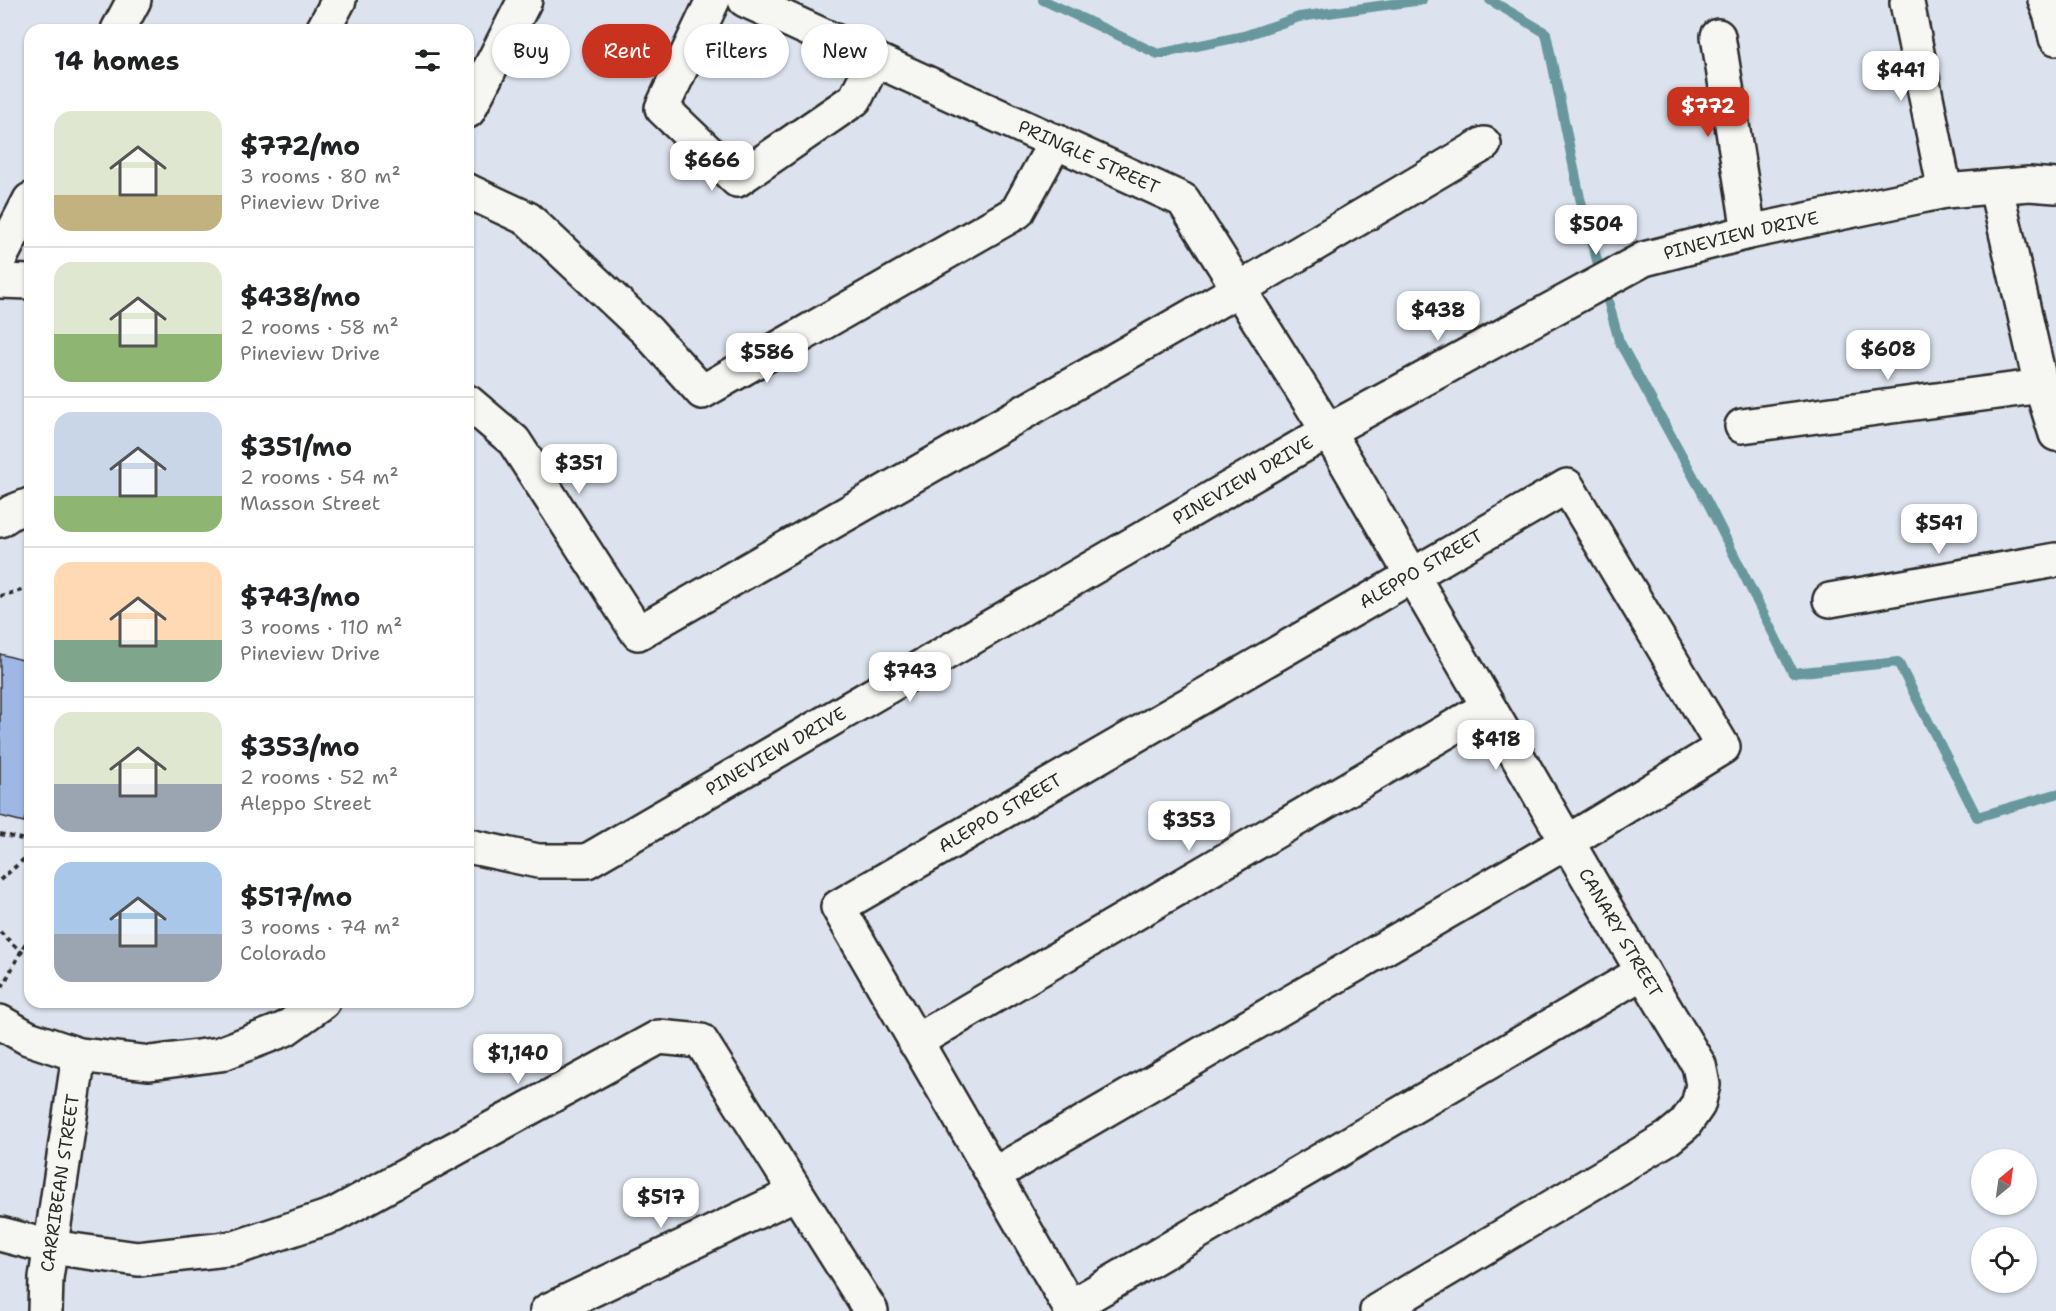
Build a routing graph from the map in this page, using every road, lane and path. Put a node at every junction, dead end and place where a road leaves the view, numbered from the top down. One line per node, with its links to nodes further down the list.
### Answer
1 (134, 0): 8 (street)
2 (339, 0): 9 (street)
3 (525, 0): 15 (street)
4 (713, 0): 14 (street)
5 (745, 0): 10 (street, PRINGLE STREET)
6 (2045, 0): 12 (street)
7 (1907, 3): 20 (street)
8 (121, 24)
9 (326, 24)
10 (801, 25)
11 (1719, 36): 23 (street)
12 (2056, 38)
13 (888, 65): 16 (street, PRINGLE STREET)
14 (866, 78)
15 (474, 99)
16 (1056, 141): 21 (street); 27 (street, PRINGLE STREET)
17 (1484, 144): 27 (street)
18 (2056, 186): 19 (street, PINEVIEW DRIVE)
19 (1996, 188): 20 (street, PINEVIEW DRIVE); 28 (street)
20 (1946, 191): 23 (street, PINEVIEW DRIVE)
21 (474, 194)
22 (24, 212): 24 (street)
23 (1749, 232): 31 (street, PINEVIEW DRIVE)
24 (0, 258)
25 (0, 281): 26 (street)
26 (24, 282)
27 (1239, 289): 29 (street); 31 (street, PRINGLE STREET)
28 (2041, 386): 30 (street); 32 (street)
29 (474, 407)
30 (1742, 426)
31 (1328, 432): 36 (street, CANARY STREET); 44 (street, PINEVIEW DRIVE)
32 (2056, 434)
33 (24, 507): 34 (street)
34 (0, 520)
35 (2056, 560): 39 (street)
36 (1411, 574): 40 (street, CANARY STREET); 43 (street, ALEPPO STREET); 55 (street, ALEPPO STREET)
37 (24, 590): 38 (path)
38 (0, 596)
39 (1830, 600)
40 (1488, 707): 43 (street, CANARY STREET); 55 (street)
41 (0, 834): 42 (path)
42 (24, 840)
43 (1567, 842): 51 (street, CANARY STREET); 57 (street)
44 (474, 847)
45 (24, 859): 46 (path)
46 (0, 880)
47 (0, 932): 49 (path)
48 (24, 946): 49 (path)
49 (21, 952): 50 (path); 52 (path)
50 (24, 953)
51 (1642, 972): 61 (street); 65 (street, CANARY STREET)
52 (0, 989)
53 (315, 1008): 56 (street)
54 (0, 1022): 56 (street)
55 (915, 1042): 57 (street, ALEPPO STREET)
56 (79, 1055): 60 (street, CARRIBEAN STREET)
57 (993, 1175): 61 (street, ALEPPO STREET)
58 (796, 1193): 60 (street); 63 (street); 64 (street)
59 (0, 1234): 60 (street)
60 (51, 1246): 62 (street, CARRIBEAN STREET)
61 (1071, 1309)
62 (45, 1311)
63 (547, 1311)
64 (872, 1311)
65 (1377, 1311)

